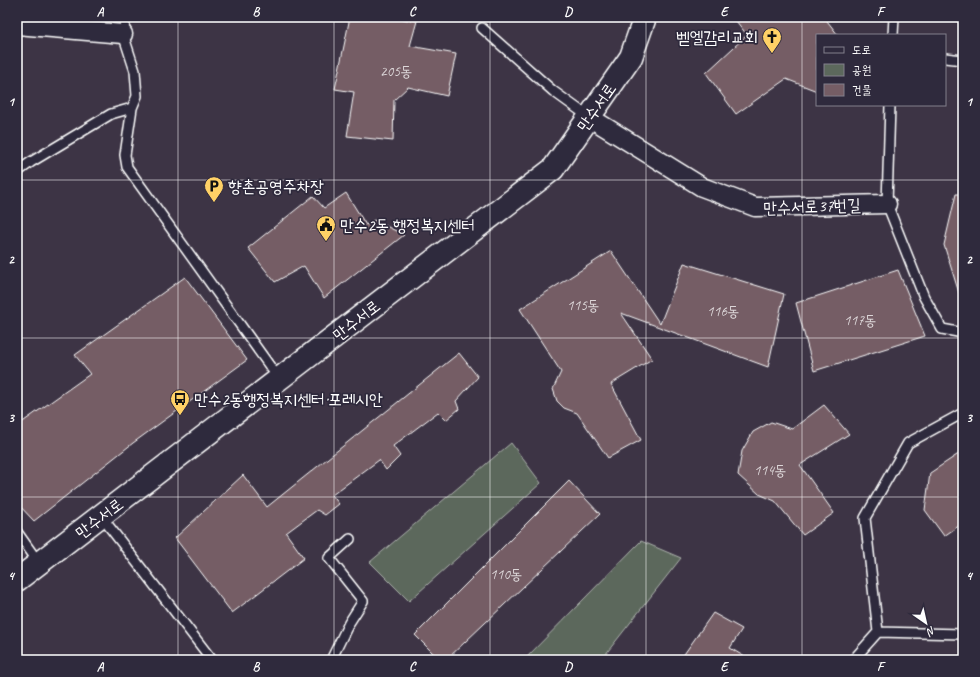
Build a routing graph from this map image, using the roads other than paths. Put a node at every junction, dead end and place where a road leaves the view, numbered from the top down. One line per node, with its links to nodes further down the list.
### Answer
1 (645, 17): 11 (street, 만수서로)
2 (894, 17): 6 (lane)
3 (17, 25): 4 (street)
4 (124, 25): 10 (lane)
5 (482, 28): 11 (lane)
6 (893, 34)
7 (946, 58): 8 (lane)
8 (963, 60)
9 (890, 106): 13 (lane)
10 (132, 108): 12 (lane); 15 (lane)
11 (589, 116): 13 (street, 만수서로37번길); 15 (street, 만수서로)
12 (17, 172)
13 (887, 204): 14 (lane)
14 (963, 333)
15 (279, 379): 17 (street, 만수서로)
16 (963, 412): 22 (lane)
17 (101, 516): 20 (street, 만수서로); 24 (lane)
18 (17, 532): 20 (lane)
19 (350, 539): 25 (lane)
20 (39, 563): 21 (street, 만수서로)
21 (17, 580)
22 (878, 632): 23 (lane); 26 (lane)
23 (963, 634)
24 (212, 660)
25 (331, 660)
26 (853, 660)

